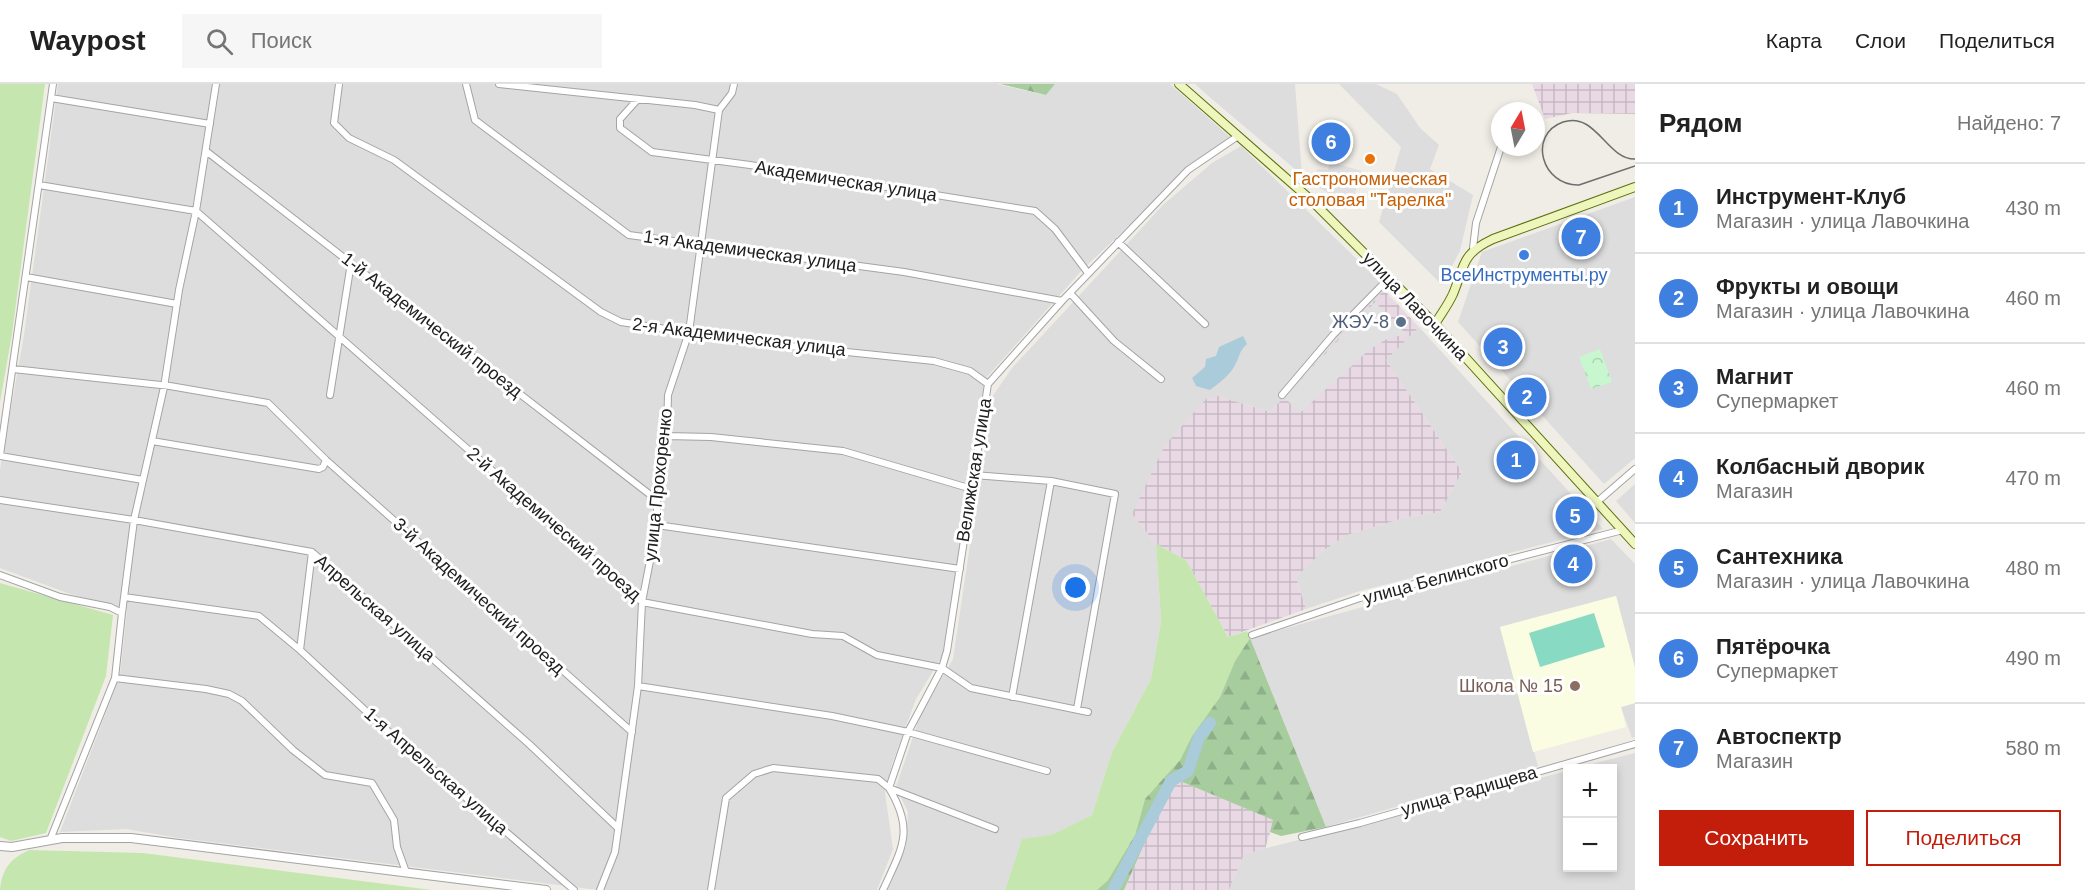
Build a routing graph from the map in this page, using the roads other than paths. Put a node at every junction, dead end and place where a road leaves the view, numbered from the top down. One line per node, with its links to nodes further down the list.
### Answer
1 (53, 84): 8 (street)
2 (216, 84): 11 (street)
3 (339, 84): 31 (street, 2-я Академическая улица)
4 (466, 84): 20 (street, 1-я Академическая улица)
5 (499, 84): 9 (street)
6 (734, 84): 10 (street, улица Прохоренко)
7 (1179, 84): 12 (main road, улица Лавочкина)
8 (51, 98): 11 (street); 16 (street)
9 (638, 99): 10 (street); 15 (street, Академическая улица)
10 (719, 110): 15 (street, улица Прохоренко)
11 (210, 124): 13 (street)
12 (1238, 136): 19 (street, Велижская улица); 25 (main road, улица Лавочкина)
13 (206, 151): 18 (street); 22 (street, 1-й Академический проезд)
14 (1498, 156): 21 (street)
15 (711, 159): 20 (street, улица Прохоренко); 23 (street, Академическая улица)
16 (39, 185): 18 (street); 24 (street)
17 (1635, 188): 21 (main road)
18 (196, 211): 28 (street); 32 (street, 2-й Академический проезд)
19 (1118, 242): 23 (street, Велижская улица); 29 (street)
20 (700, 244): 27 (street, 1-я Академическая улица); 31 (street, улица Прохоренко)
21 (1473, 248): 30 (main road)
22 (351, 262): 32 (street); 49 (street, 1-й Академический проезд)
23 (1088, 273): 26 (street, Велижская улица)
24 (26, 277): 28 (street); 33 (street)
25 (1389, 278): 30 (main road, улица Лавочкина); 38 (street)
26 (1070, 293): 27 (street, Велижская улица); 34 (street)
27 (1062, 301): 35 (street, Велижская улица)
28 (177, 303): 36 (street)
29 (1205, 324)
30 (1435, 324): 50 (main road, улица Лавочкина)
31 (689, 332): 35 (street, 2-я Академическая улица); 39 (street, улица Прохоренко)
32 (341, 339): 37 (street); 59 (street, 2-й Академический проезд)
33 (13, 369): 36 (street, 3-й Академический проезд); 41 (street)
34 (1161, 379)
35 (988, 384): 44 (street, Велижская улица)
36 (164, 387): 40 (street); 42 (street, 3-й Академический проезд)
37 (330, 395)
38 (1282, 395)
39 (666, 436): 47 (street); 49 (street, улица Прохоренко)
40 (152, 441): 42 (street); 45 (street)
41 (0, 456): 45 (street)
42 (326, 460): 69 (street, 3-й Академический проезд)
43 (1635, 469): 50 (street)
44 (974, 475): 46 (street); 47 (street, Велижская улица)
45 (143, 480): 51 (street)
46 (1051, 481): 66 (street); 67 (street)
47 (972, 489): 56 (street, Велижская улица)
48 (0, 500): 51 (street, Апрельская улица)
49 (657, 500): 52 (street, улица Прохоренко)
50 (1597, 502): 53 (main road, улица Лавочкина)
51 (134, 520): 55 (street, Апрельская улица); 58 (street)
52 (657, 525): 56 (street); 59 (street, улица Прохоренко)
53 (1623, 530): 54 (main road, улица Лавочкина); 61 (street, улица Белинского)
54 (1635, 544)
55 (312, 552): 62 (street); 74 (street, Апрельская улица)
56 (960, 569): 63 (street, Велижская улица)
57 (0, 575): 60 (street)
58 (124, 597): 60 (street); 62 (street, 1-я Апрельская улица)
59 (642, 602): 63 (street, 2-й Академический проезд); 65 (street, улица Прохоренко)
60 (122, 613): 64 (street)
61 (1252, 635)
62 (300, 650): 81 (street, 1-я Апрельская улица)
63 (942, 668): 66 (street); 70 (street, Велижская улица)
64 (115, 678): 77 (street); 79 (street)
65 (638, 686): 69 (street, улица Прохоренко); 70 (street)
66 (1012, 697): 67 (street)
67 (1077, 709): 68 (street)
68 (1088, 712)
69 (632, 732): 74 (street, улица Прохоренко)
70 (908, 732): 72 (street); 73 (street, Велижская улица)
71 (1635, 744): 76 (street, улица Радищева)
72 (1047, 771)
73 (889, 788): 75 (street); 83 (street); 84 (street)
74 (618, 828): 82 (street, улица Прохоренко)
75 (995, 829)
76 (1302, 837)
77 (50, 840): 78 (street); 79 (street)
78 (0, 846)
79 (406, 872): 80 (street)
80 (546, 890)
81 (574, 890)
82 (600, 890)
83 (711, 890)
84 (883, 890)

